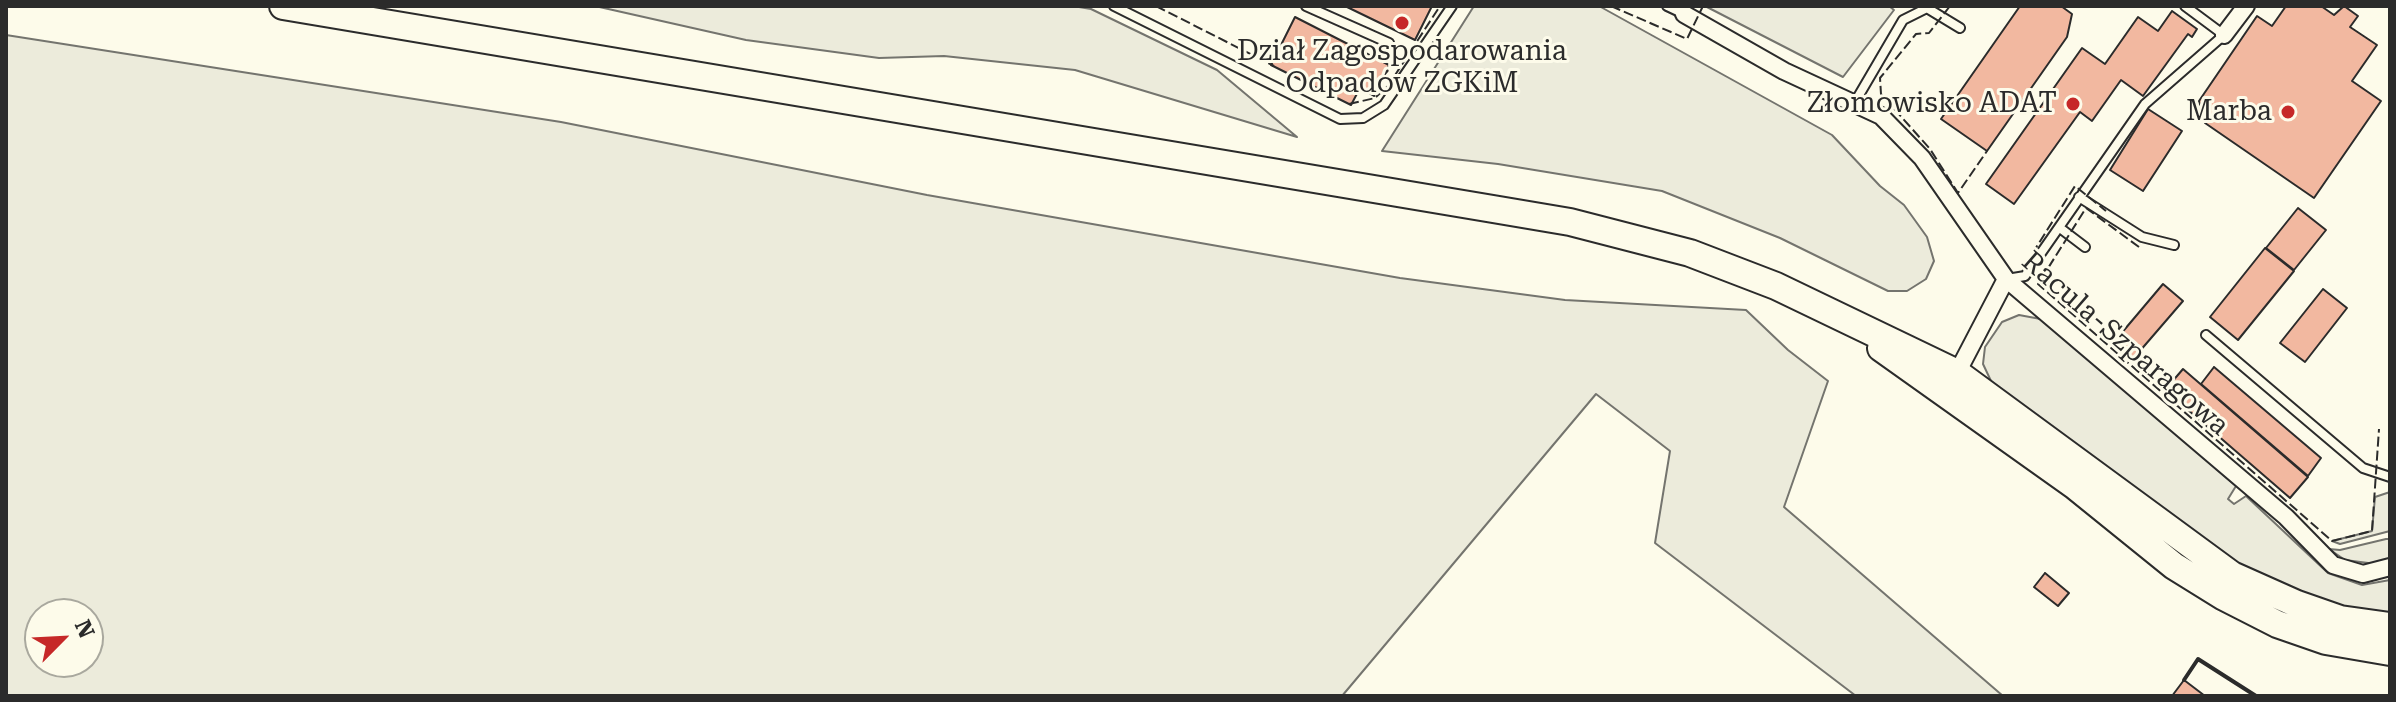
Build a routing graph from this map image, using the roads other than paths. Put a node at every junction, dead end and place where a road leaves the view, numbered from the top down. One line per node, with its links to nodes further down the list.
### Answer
1 (283, 6): 19 (main road)
2 (1114, 6): 4 (lane)
3 (1306, 6): 12 (lane)
4 (1452, 6)
5 (1667, 6): 9 (lane)
6 (2185, 6): 11 (lane)
7 (2246, 6): 11 (street)
8 (1928, 7): 10 (lane); 13 (lane)
9 (1680, 10): 13 (street, Racula-Szparagowa)
10 (1960, 28)
11 (2224, 35): 14 (lane)
12 (1389, 43)
13 (1855, 102): 18 (street, Racula-Szparagowa)
14 (2079, 197): 15 (lane); 16 (lane)
15 (2060, 228): 17 (lane); 18 (lane)
16 (2174, 245)
17 (2085, 247)
18 (2006, 279): 21 (street); 23 (street, Racula-Szparagowa)
19 (1840, 317): 21 (main road); 25 (main road)
20 (2206, 335): 22 (lane)
21 (1957, 373): 24 (main road)
22 (2390, 477)
23 (2390, 567)
24 (2390, 626)
25 (2390, 652)

